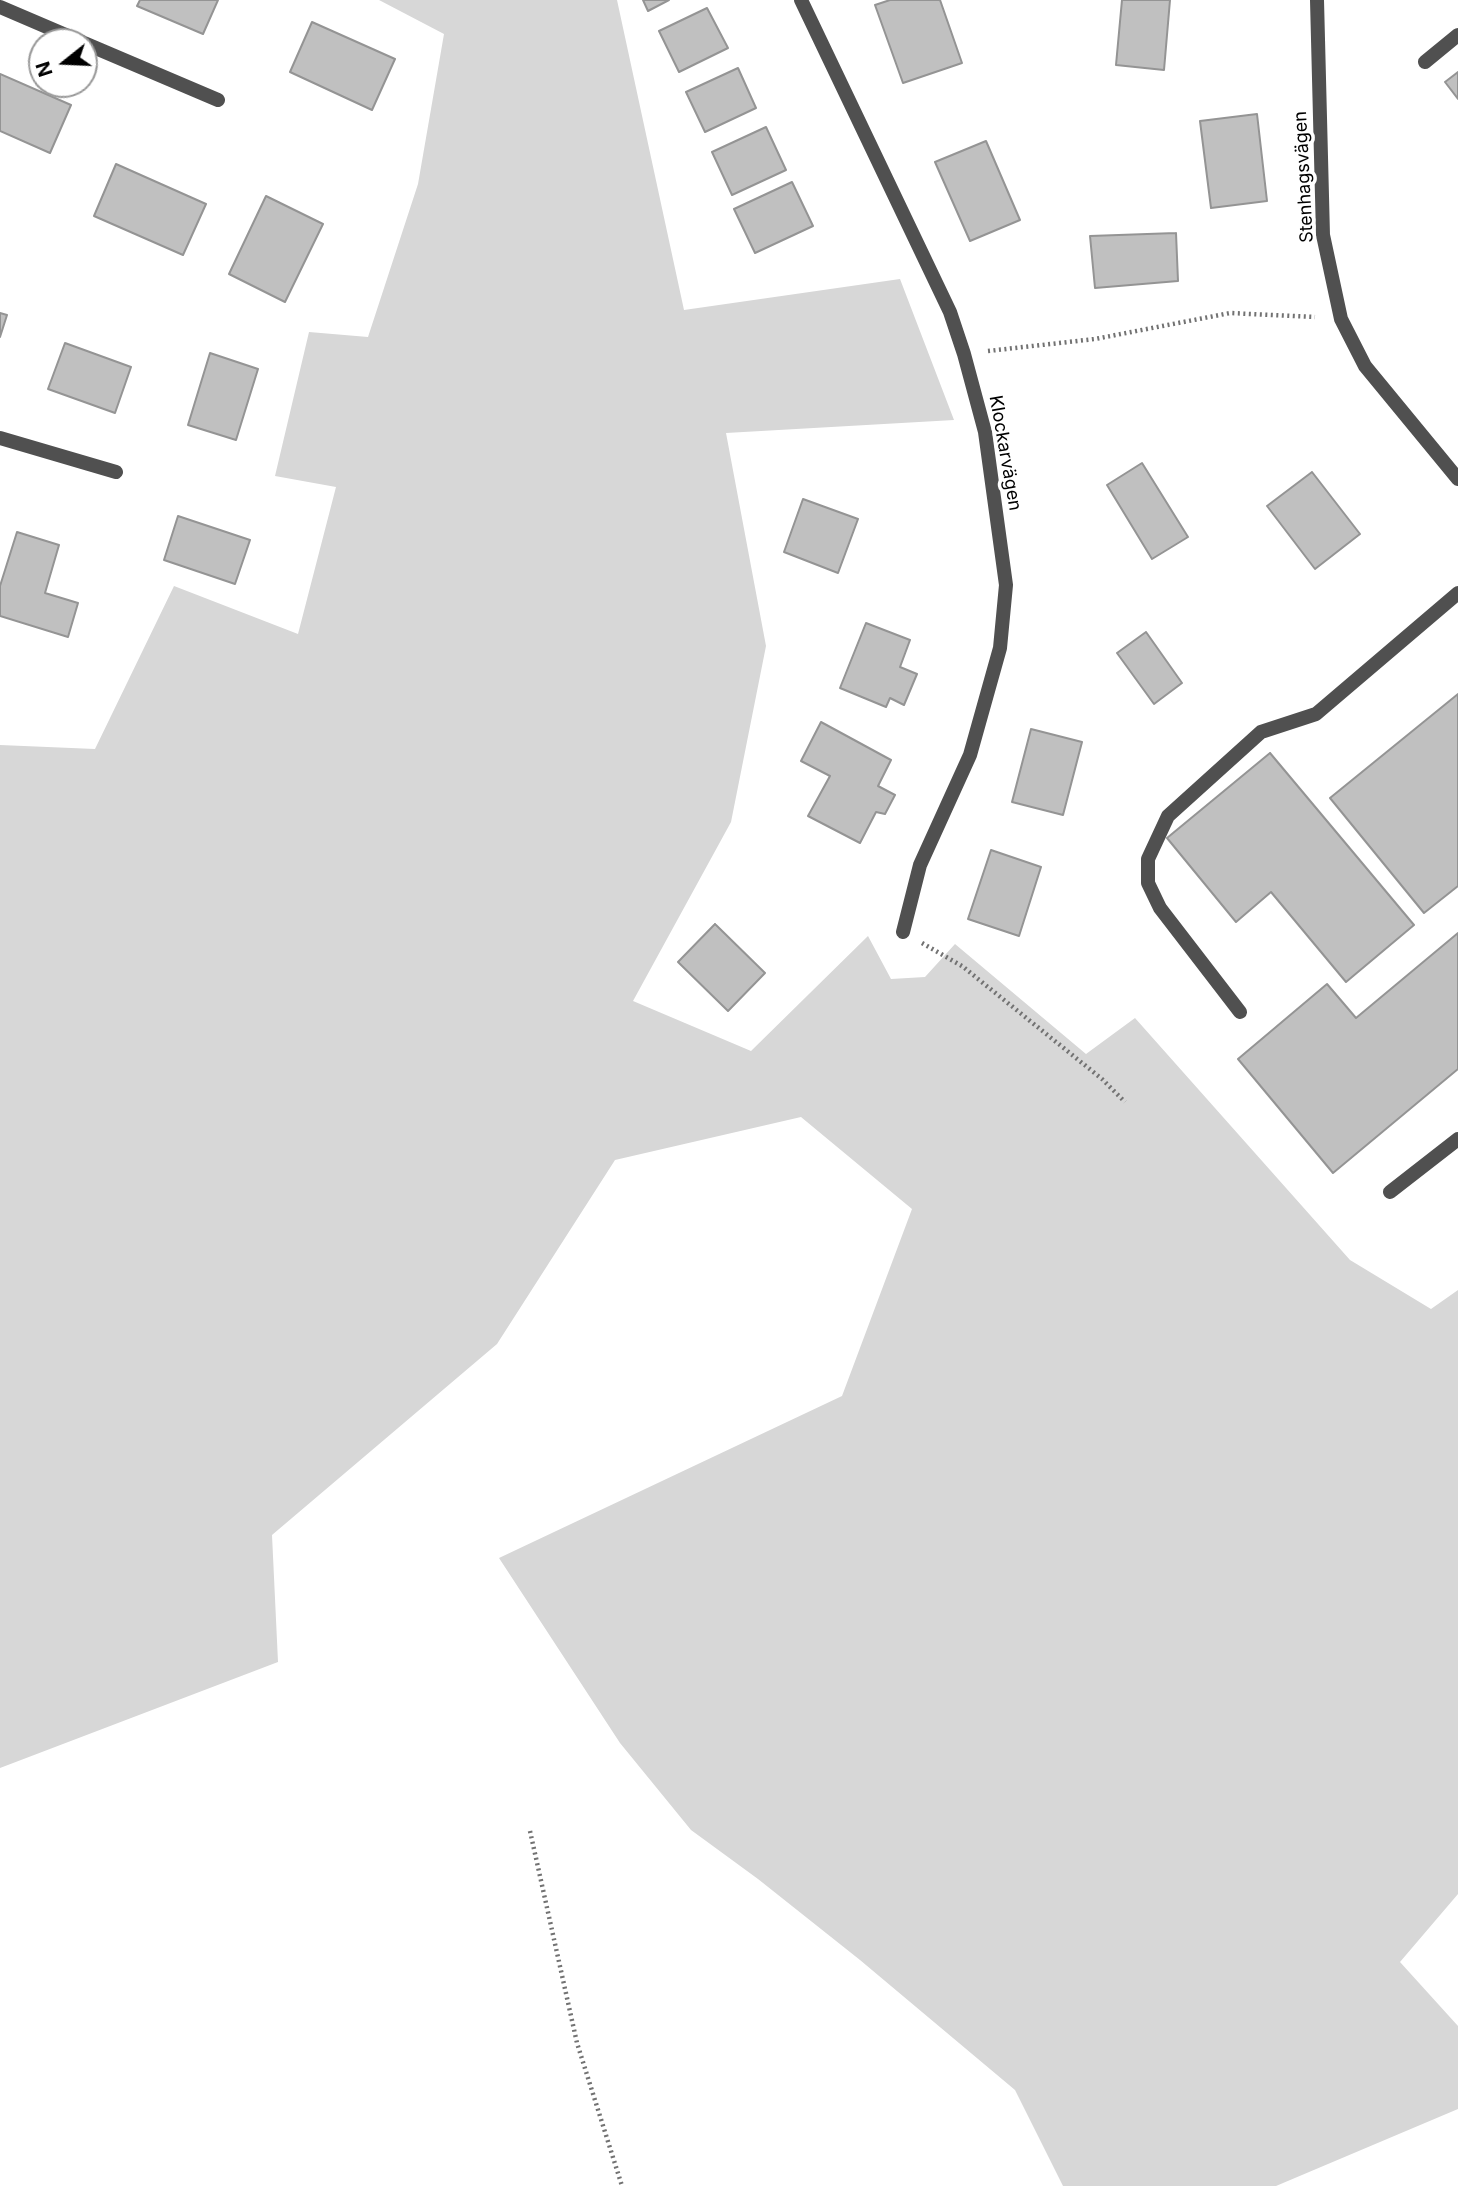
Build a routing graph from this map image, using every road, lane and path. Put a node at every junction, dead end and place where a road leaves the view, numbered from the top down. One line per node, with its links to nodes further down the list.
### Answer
1 (801, 0): 10 (street, Klockarvägen)
2 (1317, 0): 9 (street, Stenhagsvägen)
3 (0, 7): 4 (street)
4 (50, 28)
5 (1458, 35): 7 (street)
6 (98, 48): 8 (street)
7 (1425, 62)
8 (218, 100)
9 (1340, 319): 10 (path); 13 (street, Stenhagsvägen)
10 (964, 354): 15 (street, Klockarvägen)
11 (0, 438): 12 (street)
12 (116, 472)
13 (1458, 479)
14 (1457, 595): 16 (street)
15 (904, 932): 17 (path)
16 (1240, 1012)
17 (1125, 1101)
18 (1458, 1139): 19 (street)
19 (1390, 1192)
20 (530, 1831): 21 (path)
21 (622, 2186)

